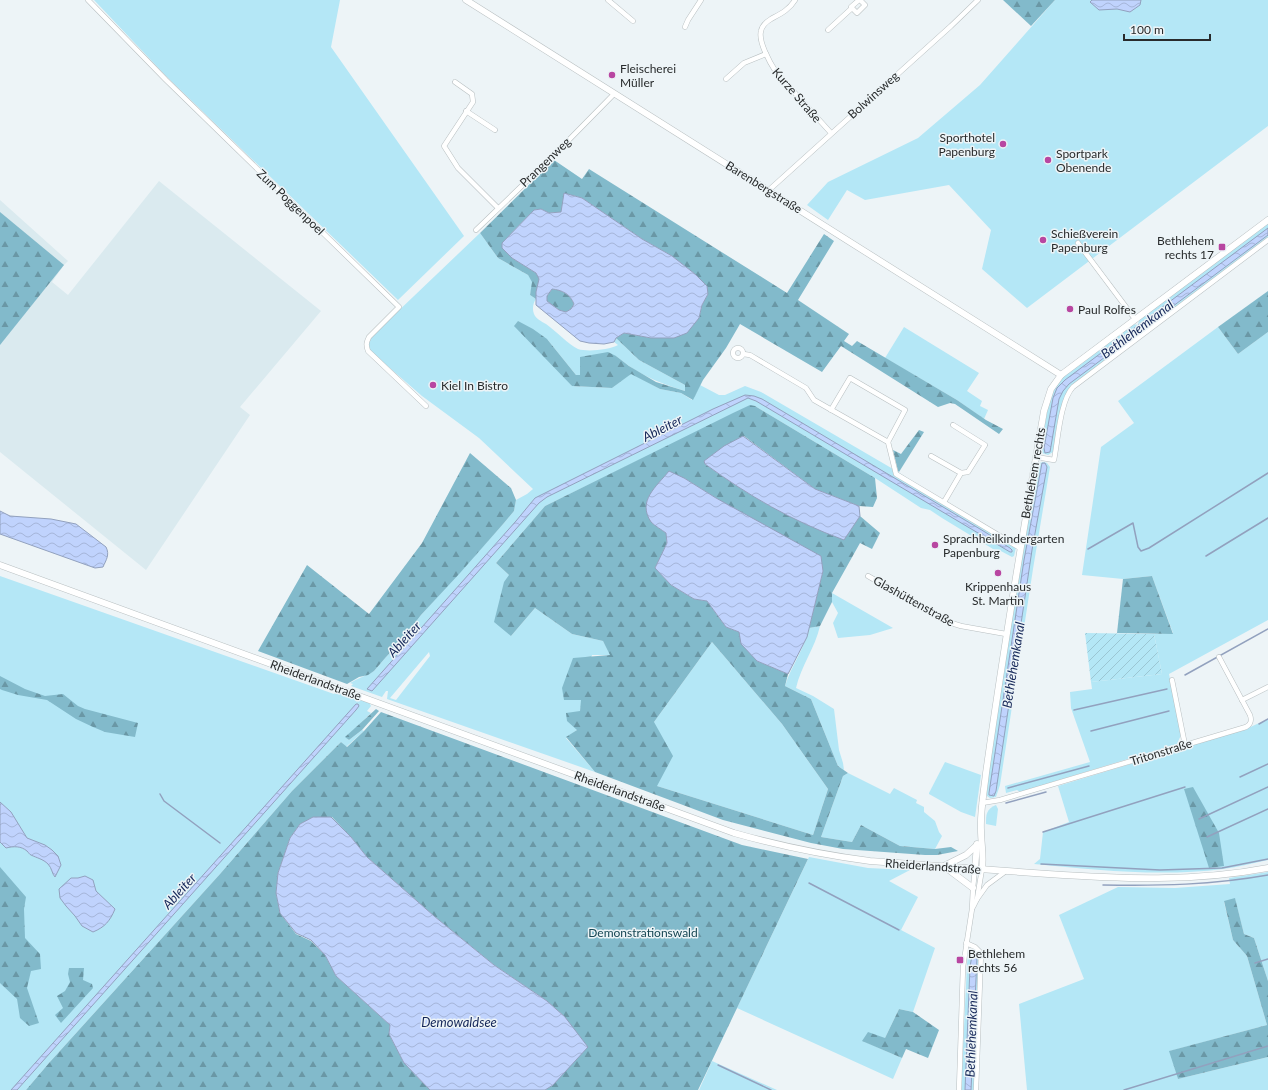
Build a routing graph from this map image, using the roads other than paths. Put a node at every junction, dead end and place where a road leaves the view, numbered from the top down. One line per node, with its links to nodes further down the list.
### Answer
1 (88, 0): 28 (street, Zum Poggenpoel)
2 (466, 0): 15 (street, Barenbergstraße)
3 (608, 0): 9 (street)
4 (701, 0): 10 (street)
5 (795, 0): 12 (street, Kurze Straße)
6 (859, 0): 8 (street); 8 (street)
7 (978, 0): 18 (street, Bolwinsweg)
8 (852, 8): 11 (street)
9 (633, 21)
10 (685, 27)
11 (828, 30)
12 (766, 54): 13 (street, Kurze Straße); 18 (street, Kurze Straße)
13 (726, 79)
14 (455, 82): 16 (street)
15 (614, 94): 19 (street, Barenbergstraße); 20 (street, Prangenweg)
16 (466, 111): 17 (street); 20 (street)
17 (495, 130)
18 (831, 133): 19 (street, Bolwinsweg)
19 (769, 190): 27 (street, Barenbergstraße)
20 (498, 208): 22 (street, Prangenweg)
21 (1268, 220): 25 (street, Bethlehem rechts)
22 (476, 230)
23 (1268, 240): 33 (street)
24 (1078, 243): 25 (street)
25 (1135, 319): 27 (street, Bethlehem rechts)
26 (744, 354): 29 (street)
27 (1061, 375): 33 (street, Bethlehem rechts)
28 (426, 406)
29 (831, 410): 31 (street); 31 (street)
30 (953, 425): 34 (street)
31 (888, 442): 35 (street)
32 (931, 456): 34 (street)
33 (1036, 457): 36 (street, Bethlehem rechts)
34 (961, 474): 35 (street)
35 (944, 502): 36 (street)
36 (1020, 548): 39 (street, Bethlehem rechts)
37 (0, 565): 48 (street, Rheiderlandstraße)
38 (868, 576): 39 (street, Glashüttenstraße)
39 (1006, 634): 45 (street, Bethlehem rechts)
40 (1219, 657): 43 (street, Tritonstraße)
41 (1172, 680): 44 (street)
42 (1268, 687): 43 (street)
43 (1242, 700): 44 (street, Tritonstraße)
44 (1185, 745): 45 (street, Tritonstraße)
45 (982, 803): 46 (street, Bethlehem rechts)
46 (980, 831): 47 (street, Bethlehem rechts); 50 (street, Bethlehem rechts)
47 (977, 845): 48 (street); 50 (street, Bethlehem rechts)
48 (944, 866): 50 (street, Rheiderlandstraße); 52 (street)
49 (1268, 868): 51 (street, Rheiderlandstraße)
50 (978, 869): 51 (street, Rheiderlandstraße); 52 (street, Bethlehem rechts); 53 (street, Bethlehem rechts)
51 (1006, 872): 53 (street, Bethlehem rechts)
52 (973, 888): 54 (street, Bethlehem rechts)
53 (977, 899): 54 (street, Bethlehem rechts)
54 (972, 909): 55 (street, Bethlehem rechts)
55 (966, 943): 56 (street, Bethlehem rechts); 57 (street)
56 (959, 1090)
57 (976, 1090)

